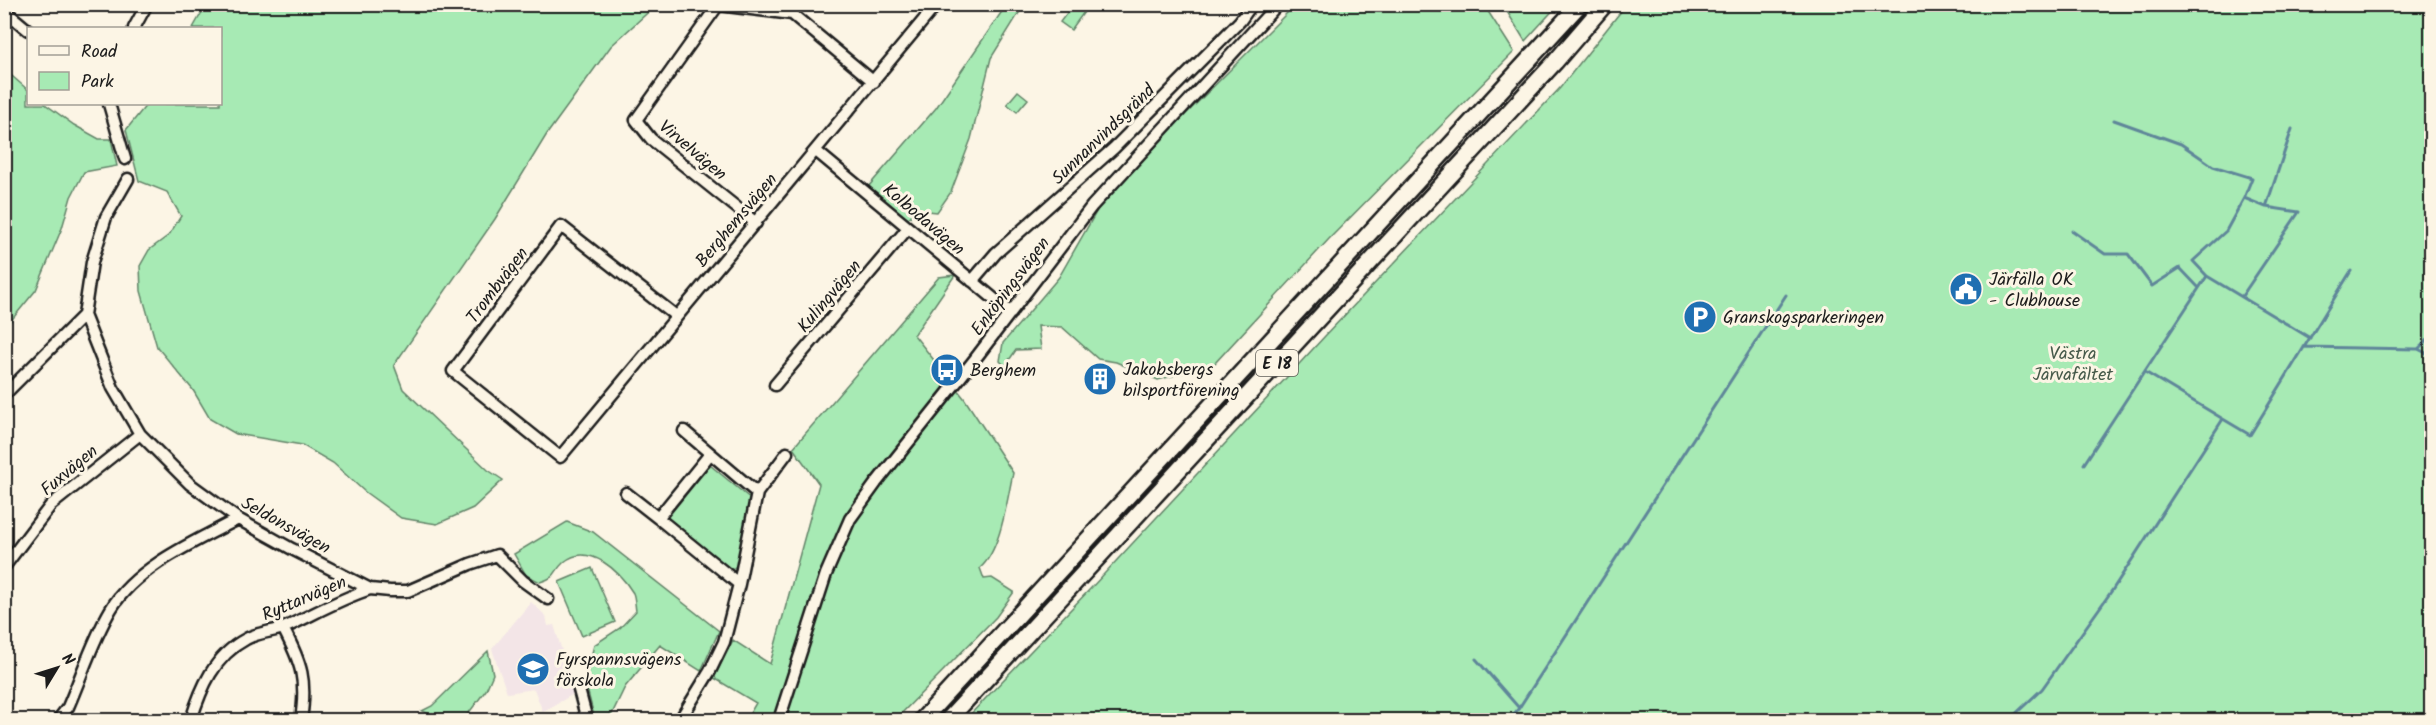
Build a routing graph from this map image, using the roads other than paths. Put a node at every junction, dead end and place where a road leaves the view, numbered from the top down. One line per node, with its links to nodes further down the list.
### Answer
1 (147, 4): 8 (street)
2 (938, 4): 10 (street, Berghemsvägen)
3 (1252, 4): 17 (street, Sunnanvindsgränd)
4 (1278, 4): 18 (street, Enköpingsvägen)
5 (1580, 4): 44 (highway, E 18)
6 (1605, 4): 45 (highway, E 18)
7 (4, 10): 9 (street)
8 (135, 27)
9 (27, 29)
10 (874, 82): 12 (street, Berghemsvägen); 15 (street, Virvelvägen)
11 (109, 105): 13 (street)
12 (816, 151): 15 (street, Berghemsvägen); 16 (street, Kolbodavägen)
13 (124, 159)
14 (128, 179): 19 (street)
15 (756, 223): 20 (street, Berghemsvägen)
16 (908, 228): 17 (street, Kolbodavägen); 21 (street, Kulingvägen)
17 (972, 280): 18 (street, Kolbodavägen)
18 (1011, 313): 43 (street, Enköpingsvägen)
19 (84, 315): 22 (street); 24 (street, Seldonsvägen)
20 (676, 316): 27 (street, Berghemsvägen); 27 (street, Trombvägen)
21 (774, 385)
22 (4, 395)
23 (684, 431): 26 (street)
24 (140, 434): 31 (street, Seldonsvägen); 32 (street, Fuxvägen)
25 (787, 453): 29 (street)
26 (710, 454): 29 (street); 30 (street)
27 (560, 457)
28 (626, 493): 30 (street)
29 (757, 493): 33 (street)
30 (658, 518): 33 (street)
31 (238, 519): 34 (street, Seldonsvägen); 38 (street)
32 (4, 567)
33 (739, 584): 42 (street)
34 (370, 588): 35 (street, Seldonsvägen); 36 (street, Ryttarvägen)
35 (548, 599)
36 (283, 628): 39 (street, Ryttarvägen); 40 (street)
37 (578, 686): 41 (street)
38 (58, 720)
39 (191, 720)
40 (301, 720)
41 (587, 720)
42 (680, 720)
43 (779, 720)
44 (922, 720)
45 (948, 720)

